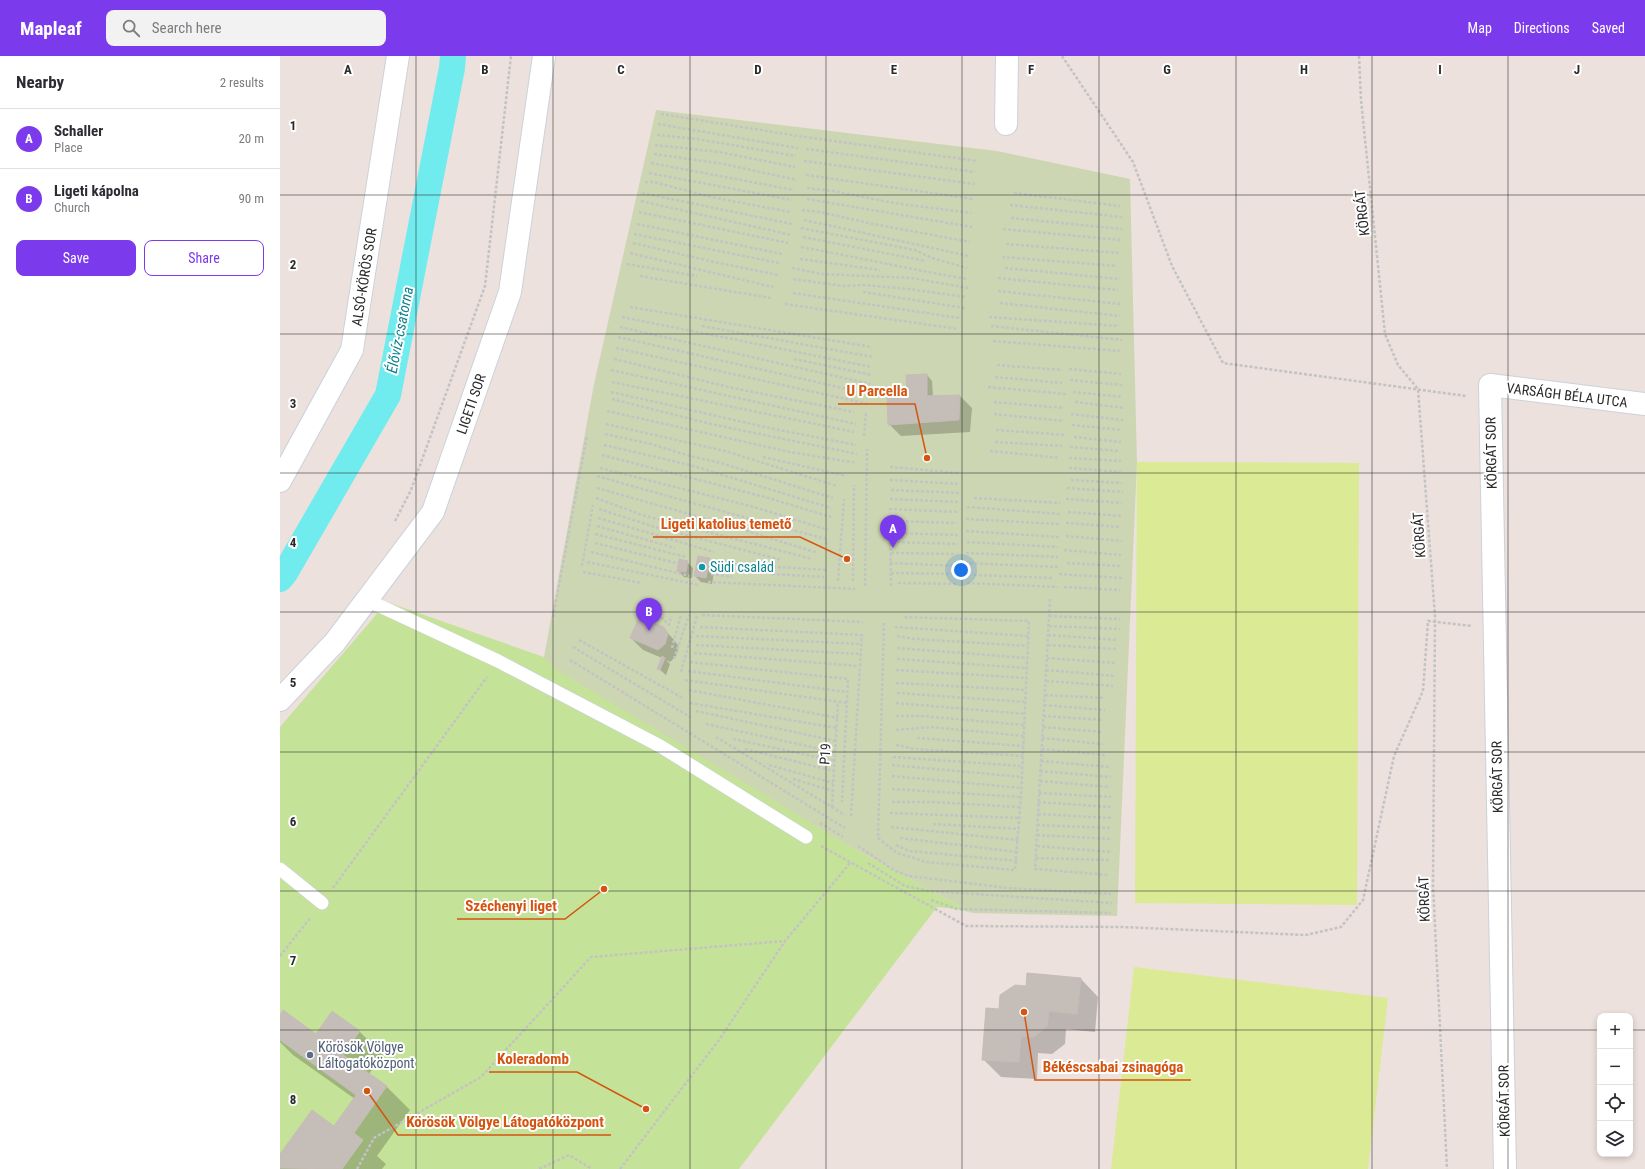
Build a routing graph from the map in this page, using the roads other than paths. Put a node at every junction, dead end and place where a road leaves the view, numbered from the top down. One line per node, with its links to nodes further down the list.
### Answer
1 (398, 56): 7 (street, ALSÓ-KÖRÖS SOR)
2 (544, 56): 8 (street, LIGETI SOR)
3 (1007, 56): 4 (street)
4 (1006, 124)
5 (1490, 392): 6 (street, VARSÁGH BÉLA UTCA); 13 (street, KÖRGÁT SOR)
6 (1645, 404)
7 (280, 481)
8 (367, 600): 9 (street, LIGETI SOR); 10 (lane)
9 (280, 700)
10 (806, 837)
11 (280, 869): 12 (lane)
12 (322, 903)
13 (1505, 1169)

